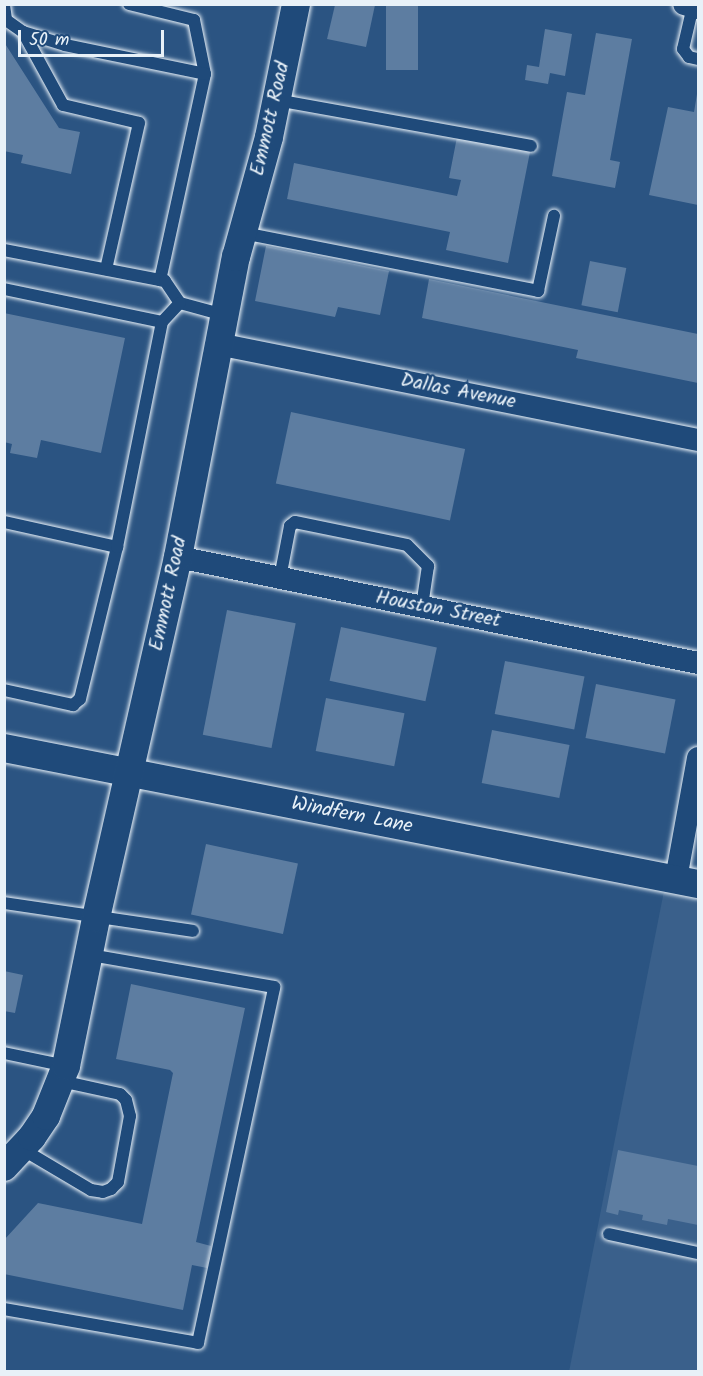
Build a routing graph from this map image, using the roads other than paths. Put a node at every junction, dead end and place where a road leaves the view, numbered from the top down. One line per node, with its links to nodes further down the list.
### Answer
1 (129, 4): 7 (lane)
2 (296, 4): 8 (street, Emmott Road)
3 (4, 5): 5 (lane)
4 (692, 6): 6 (lane)
5 (23, 32): 7 (lane); 13 (lane)
6 (699, 59)
7 (205, 74): 14 (lane)
8 (276, 100): 9 (lane); 11 (street, Emmott Road)
9 (531, 146)
10 (554, 216): 11 (lane)
11 (243, 233): 17 (street, Emmott Road)
12 (4, 250): 13 (lane)
13 (106, 269): 14 (lane)
14 (160, 280): 16 (lane)
15 (4, 289): 18 (lane)
16 (180, 303): 17 (lane); 18 (lane)
17 (224, 315): 19 (street, Emmott Road)
18 (162, 322): 22 (lane)
19 (218, 344): 20 (street, Dallas Avenue); 23 (street, Emmott Road)
20 (699, 440)
21 (4, 522): 22 (lane)
22 (117, 547): 27 (lane)
23 (178, 557): 24 (street, Houston Street); 30 (street, Emmott Road)
24 (280, 578): 25 (street, Houston Street); 25 (lane)
25 (422, 606): 26 (street, Houston Street)
26 (699, 663)
27 (4, 690)
28 (4, 748): 30 (street, Windfern Lane)
29 (699, 758): 31 (street)
30 (131, 772): 31 (street, Windfern Lane); 33 (street, Emmott Road)
31 (687, 882)
32 (4, 903): 33 (lane)
33 (96, 918): 34 (lane); 35 (street, Emmott Road)
34 (193, 931)
35 (90, 955): 37 (street, Emmott Road); 41 (lane)
36 (4, 1053): 37 (lane)
37 (63, 1073): 38 (street, Emmott Road); 38 (lane)
38 (13, 1158)
39 (609, 1234): 40 (lane)
40 (699, 1253)
41 (4, 1309)

